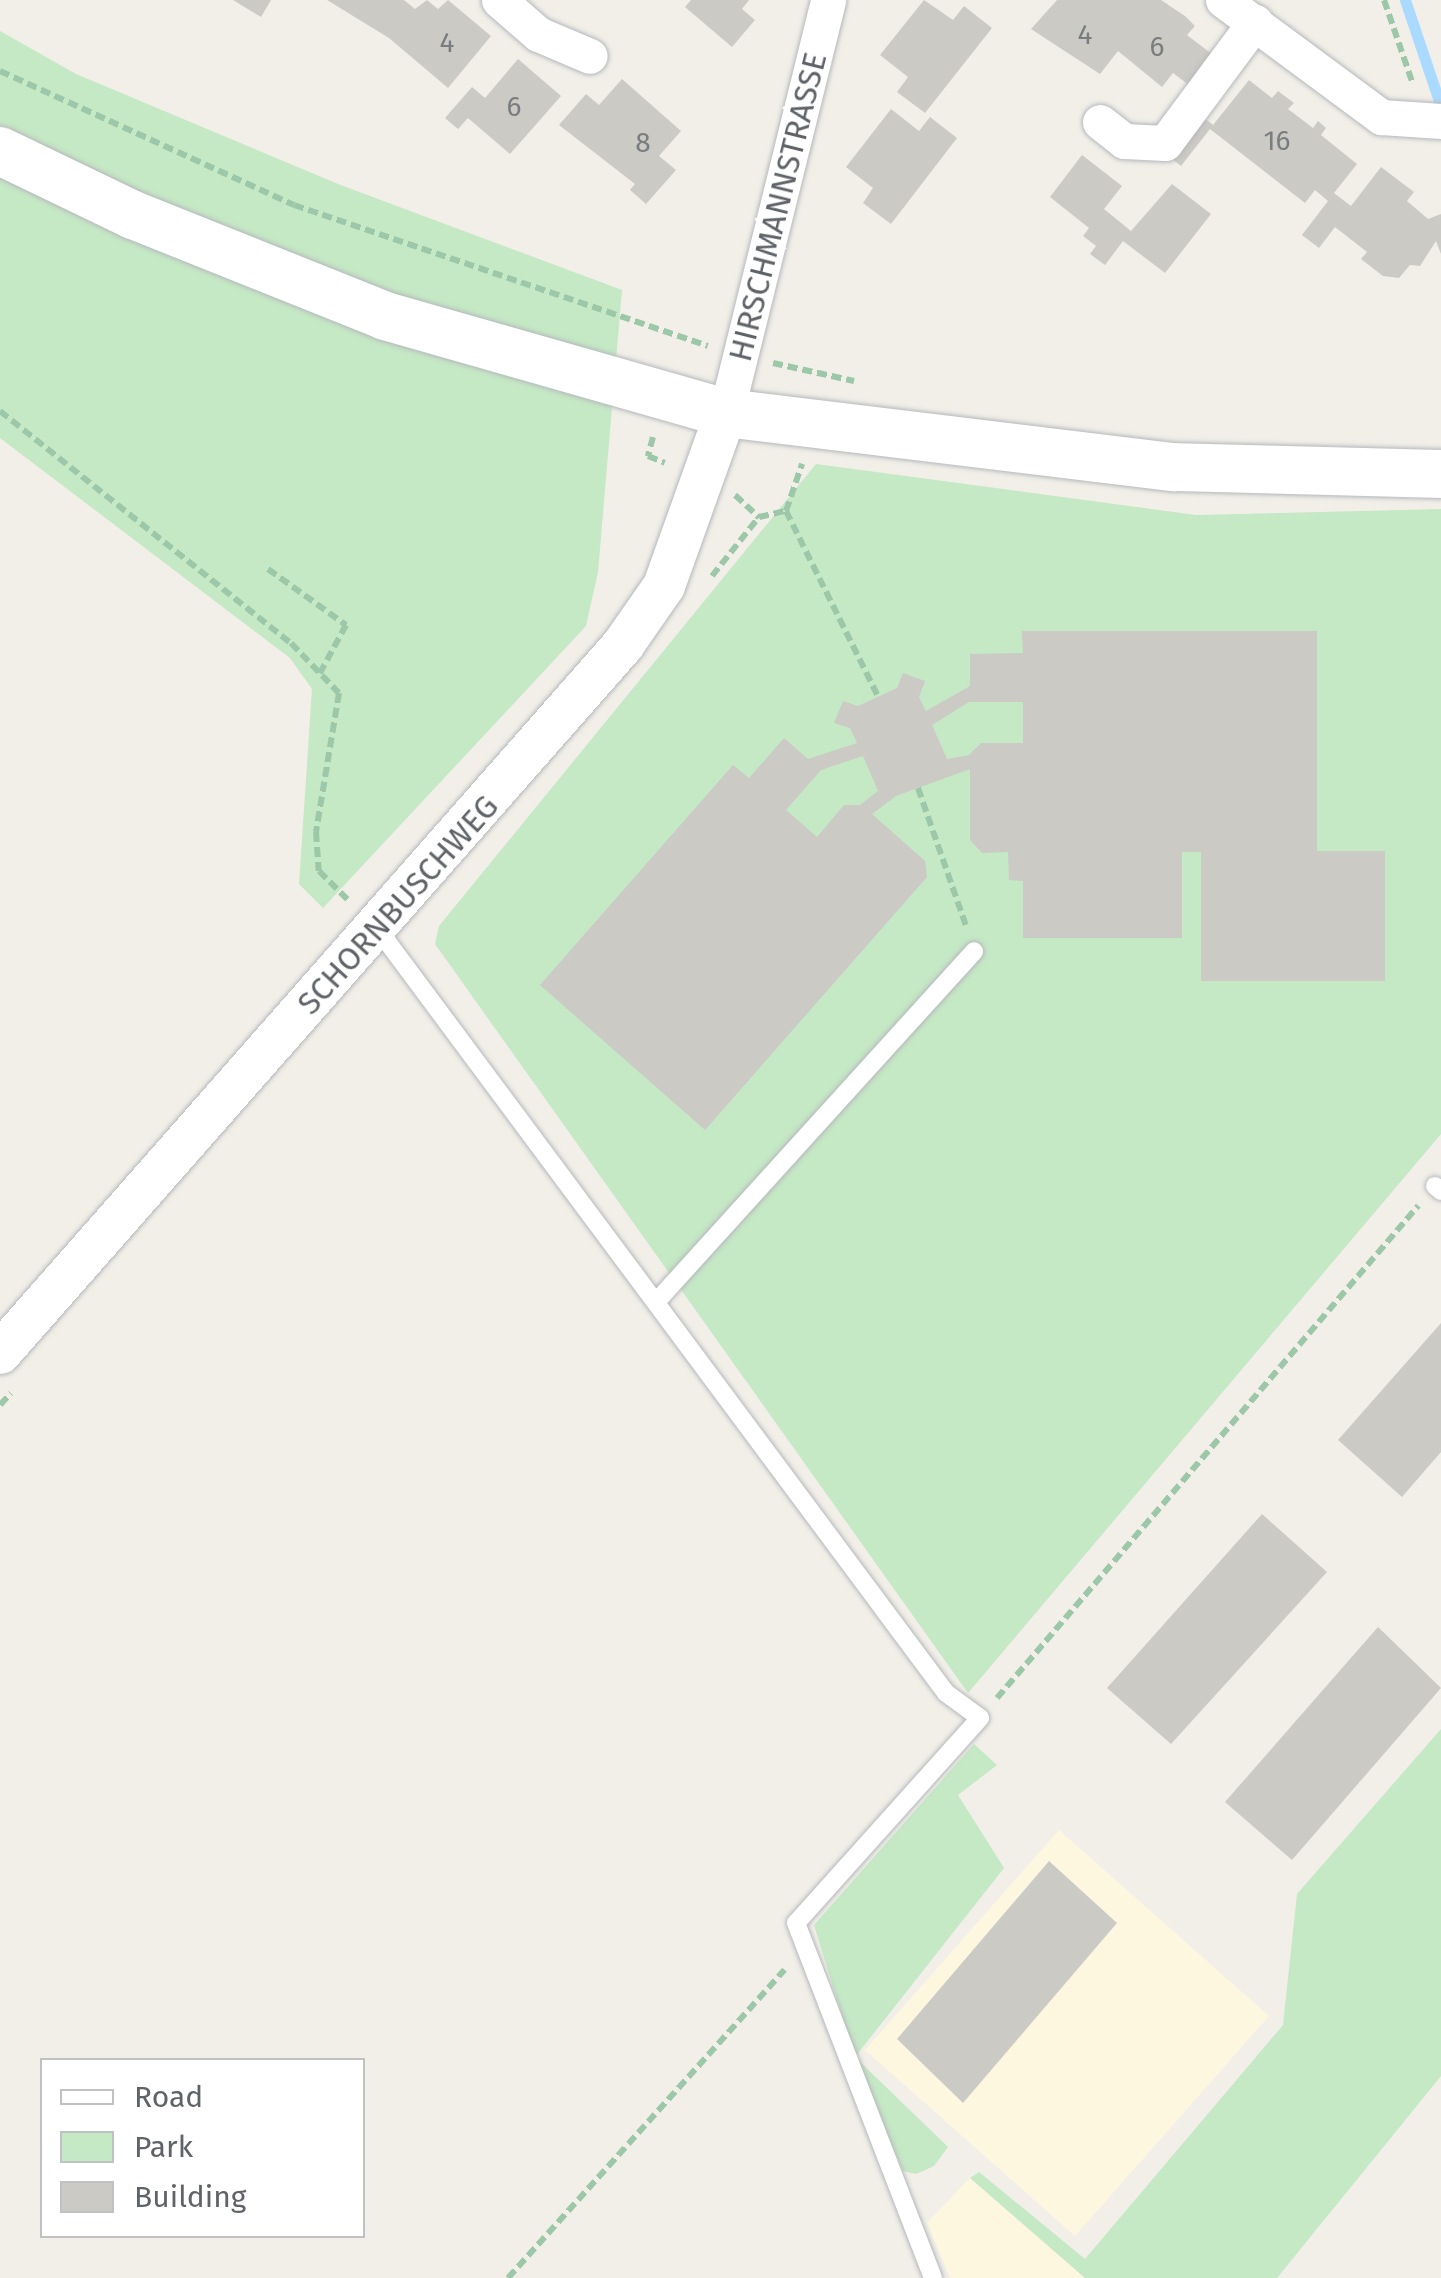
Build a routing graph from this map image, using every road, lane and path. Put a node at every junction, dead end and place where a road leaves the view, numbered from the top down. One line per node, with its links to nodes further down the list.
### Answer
1 (499, 0): 6 (street)
2 (828, 0): 11 (street, HIRSCHMANNSTRASSE)
3 (1223, 0): 5 (street)
4 (1384, 0): 9 (path)
5 (1255, 22): 8 (street); 9 (street)
6 (590, 56)
7 (0, 72): 11 (path)
8 (1100, 122)
9 (1434, 122)
10 (0, 151): 14 (main road)
11 (742, 356): 12 (path); 14 (street, HIRSCHMANNSTRASSE)
12 (823, 375)
13 (0, 411): 18 (path)
14 (726, 413): 15 (main road); 21 (street, SCHORNBUSCHWEG)
15 (1441, 474)
16 (786, 511): 19 (path)
17 (268, 569): 18 (path)
18 (320, 674): 21 (path)
19 (878, 696)
20 (918, 788): 22 (path)
21 (377, 928): 24 (lane); 25 (street, SCHORNBUSCHWEG)
22 (974, 951): 24 (lane)
23 (1438, 1188): 26 (path)
24 (658, 1301): 26 (lane)
25 (0, 1353)
26 (980, 1718): 27 (lane)
27 (804, 1947): 28 (path); 29 (lane)
28 (508, 2278)
29 (933, 2278)

